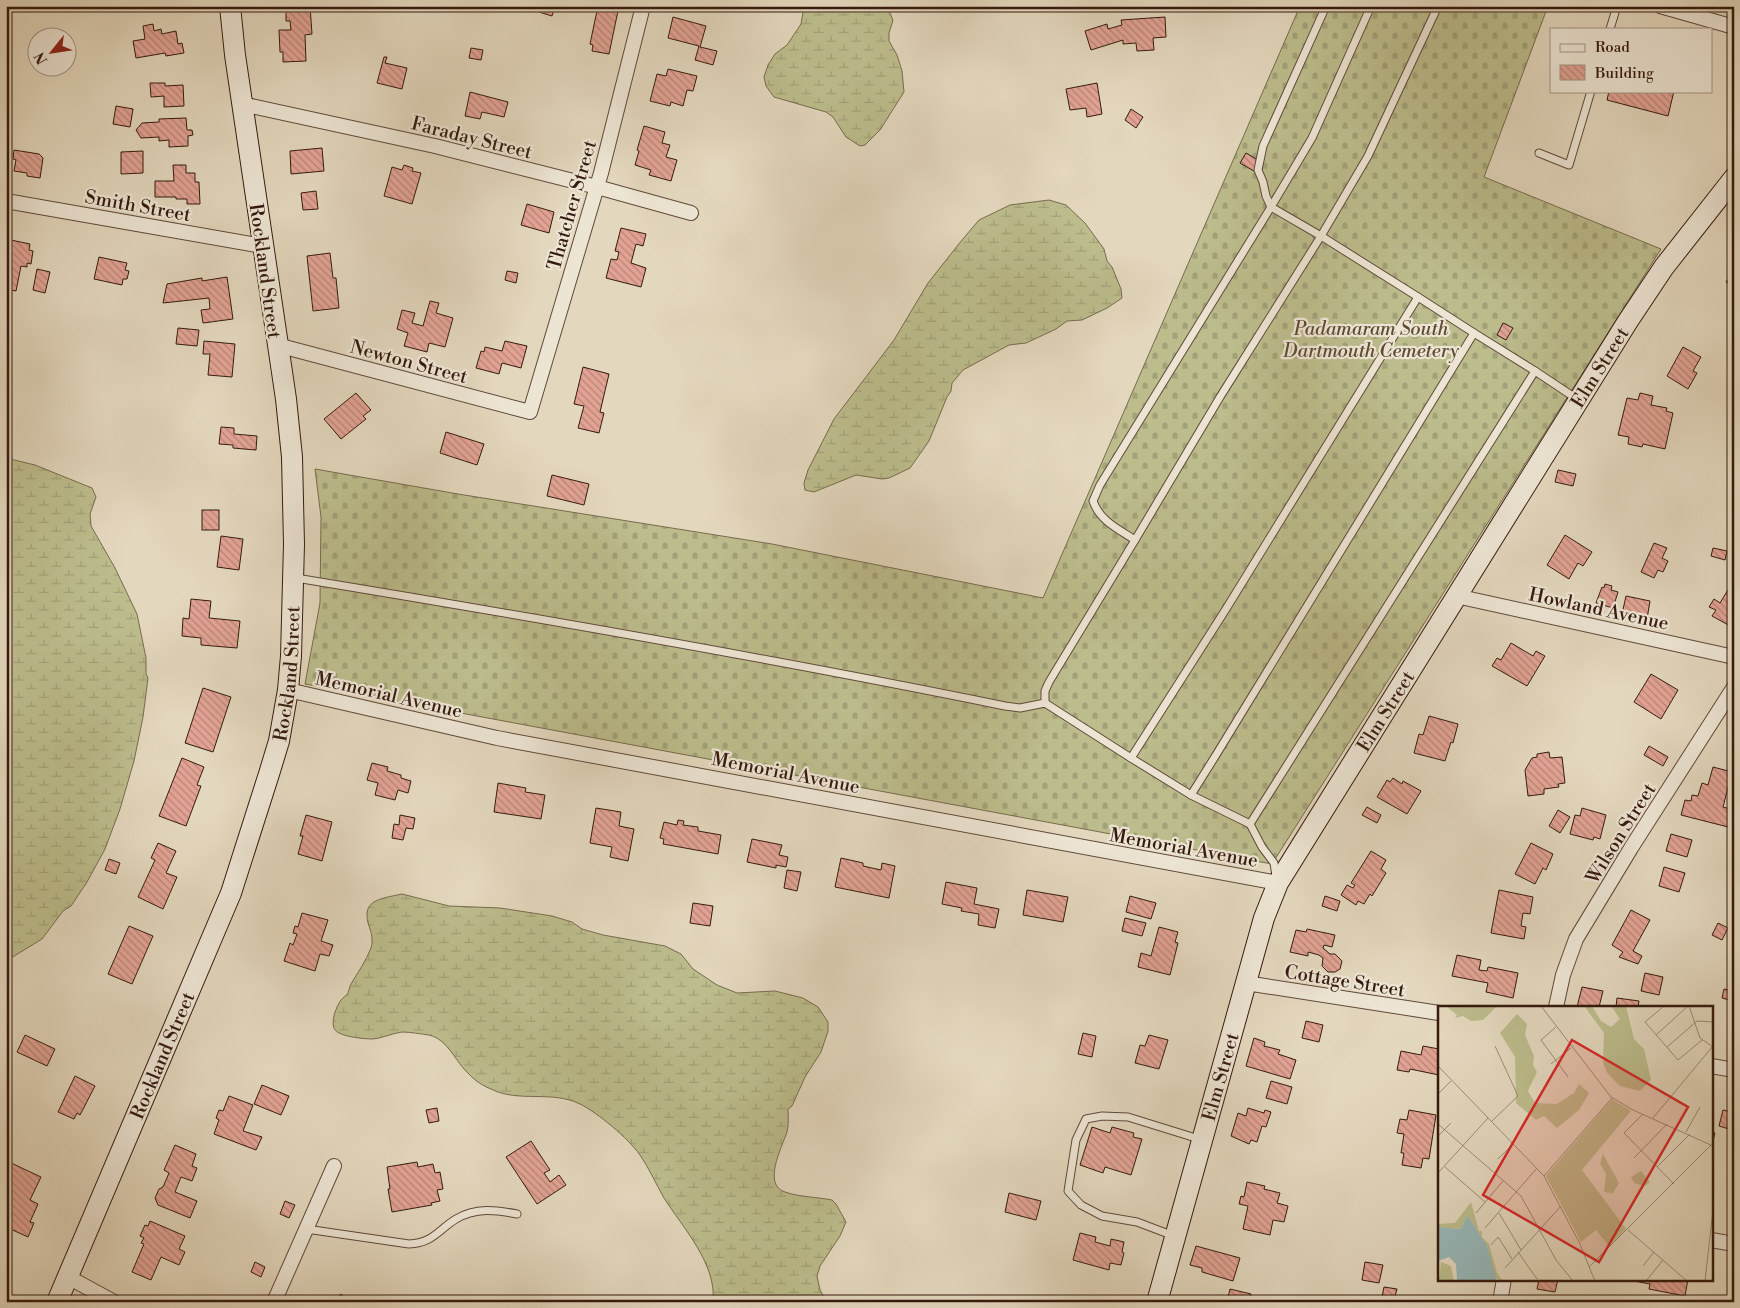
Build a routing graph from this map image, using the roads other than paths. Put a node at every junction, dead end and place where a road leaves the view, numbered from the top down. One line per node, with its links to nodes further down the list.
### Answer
1 (230, 6): 11 (street, Rockland Street)
2 (643, 6): 14 (street, Thatcher Street)
3 (1326, 6): 16 (lane)
4 (1371, 6): 16 (lane)
5 (1438, 6): 18 (lane)
6 (1617, 6): 9 (lane)
7 (1660, 6): 8 (street)
8 (1734, 27)
9 (1610, 28)
10 (1591, 92): 12 (lane)
11 (242, 104): 14 (street, Faraday Street); 19 (street, Rockland Street)
12 (1538, 153)
13 (1734, 178): 24 (street, Elm Street)
14 (597, 187): 17 (street, Faraday Street); 25 (street, Thatcher Street)
15 (6, 201): 19 (street, Smith Street)
16 (1272, 207): 18 (lane); 26 (lane)
17 (690, 213)
18 (1321, 236): 20 (lane); 26 (lane)
19 (263, 246): 22 (street, Rockland Street)
20 (1418, 297): 21 (lane); 33 (lane)
21 (1474, 332): 23 (lane); 34 (lane)
22 (277, 345): 25 (street, Newton Street); 27 (street, Rockland Street)
23 (1536, 371): 24 (lane); 35 (lane)
24 (1579, 400): 28 (street, Elm Street)
25 (530, 412)
26 (1135, 540): 32 (lane)
27 (293, 577): 31 (street, Rockland Street); 32 (lane)
28 (1456, 596): 29 (street, Howland Avenue); 36 (street, Elm Street)
29 (1734, 657)
30 (1734, 687): 38 (street, Wilson Street)
31 (288, 690): 36 (street, Memorial Avenue); 49 (street, Rockland Street)
32 (1045, 703): 33 (lane)
33 (1131, 758): 34 (lane)
34 (1191, 795): 35 (lane)
35 (1250, 824): 36 (lane)
36 (1278, 883): 37 (street, Elm Street)
37 (1246, 983): 39 (street, Cottage Street); 42 (street, Elm Street)
38 (1556, 1006)
39 (1438, 1013)
40 (1712, 1066): 41 (street)
41 (1734, 1070)
42 (1202, 1140): 46 (street, Elm Street); 46 (lane)
43 (334, 1166): 45 (street)
44 (517, 1214): 45 (lane)
45 (306, 1229): 53 (street)
46 (1176, 1236): 54 (street, Elm Street)
47 (1712, 1240): 48 (street)
48 (1734, 1244)
49 (68, 1277): 51 (street, Rockland Street); 52 (street)
50 (1504, 1280): 55 (street)
51 (57, 1302)
52 (114, 1302)
53 (274, 1302)
54 (1157, 1302)
55 (1500, 1302)

